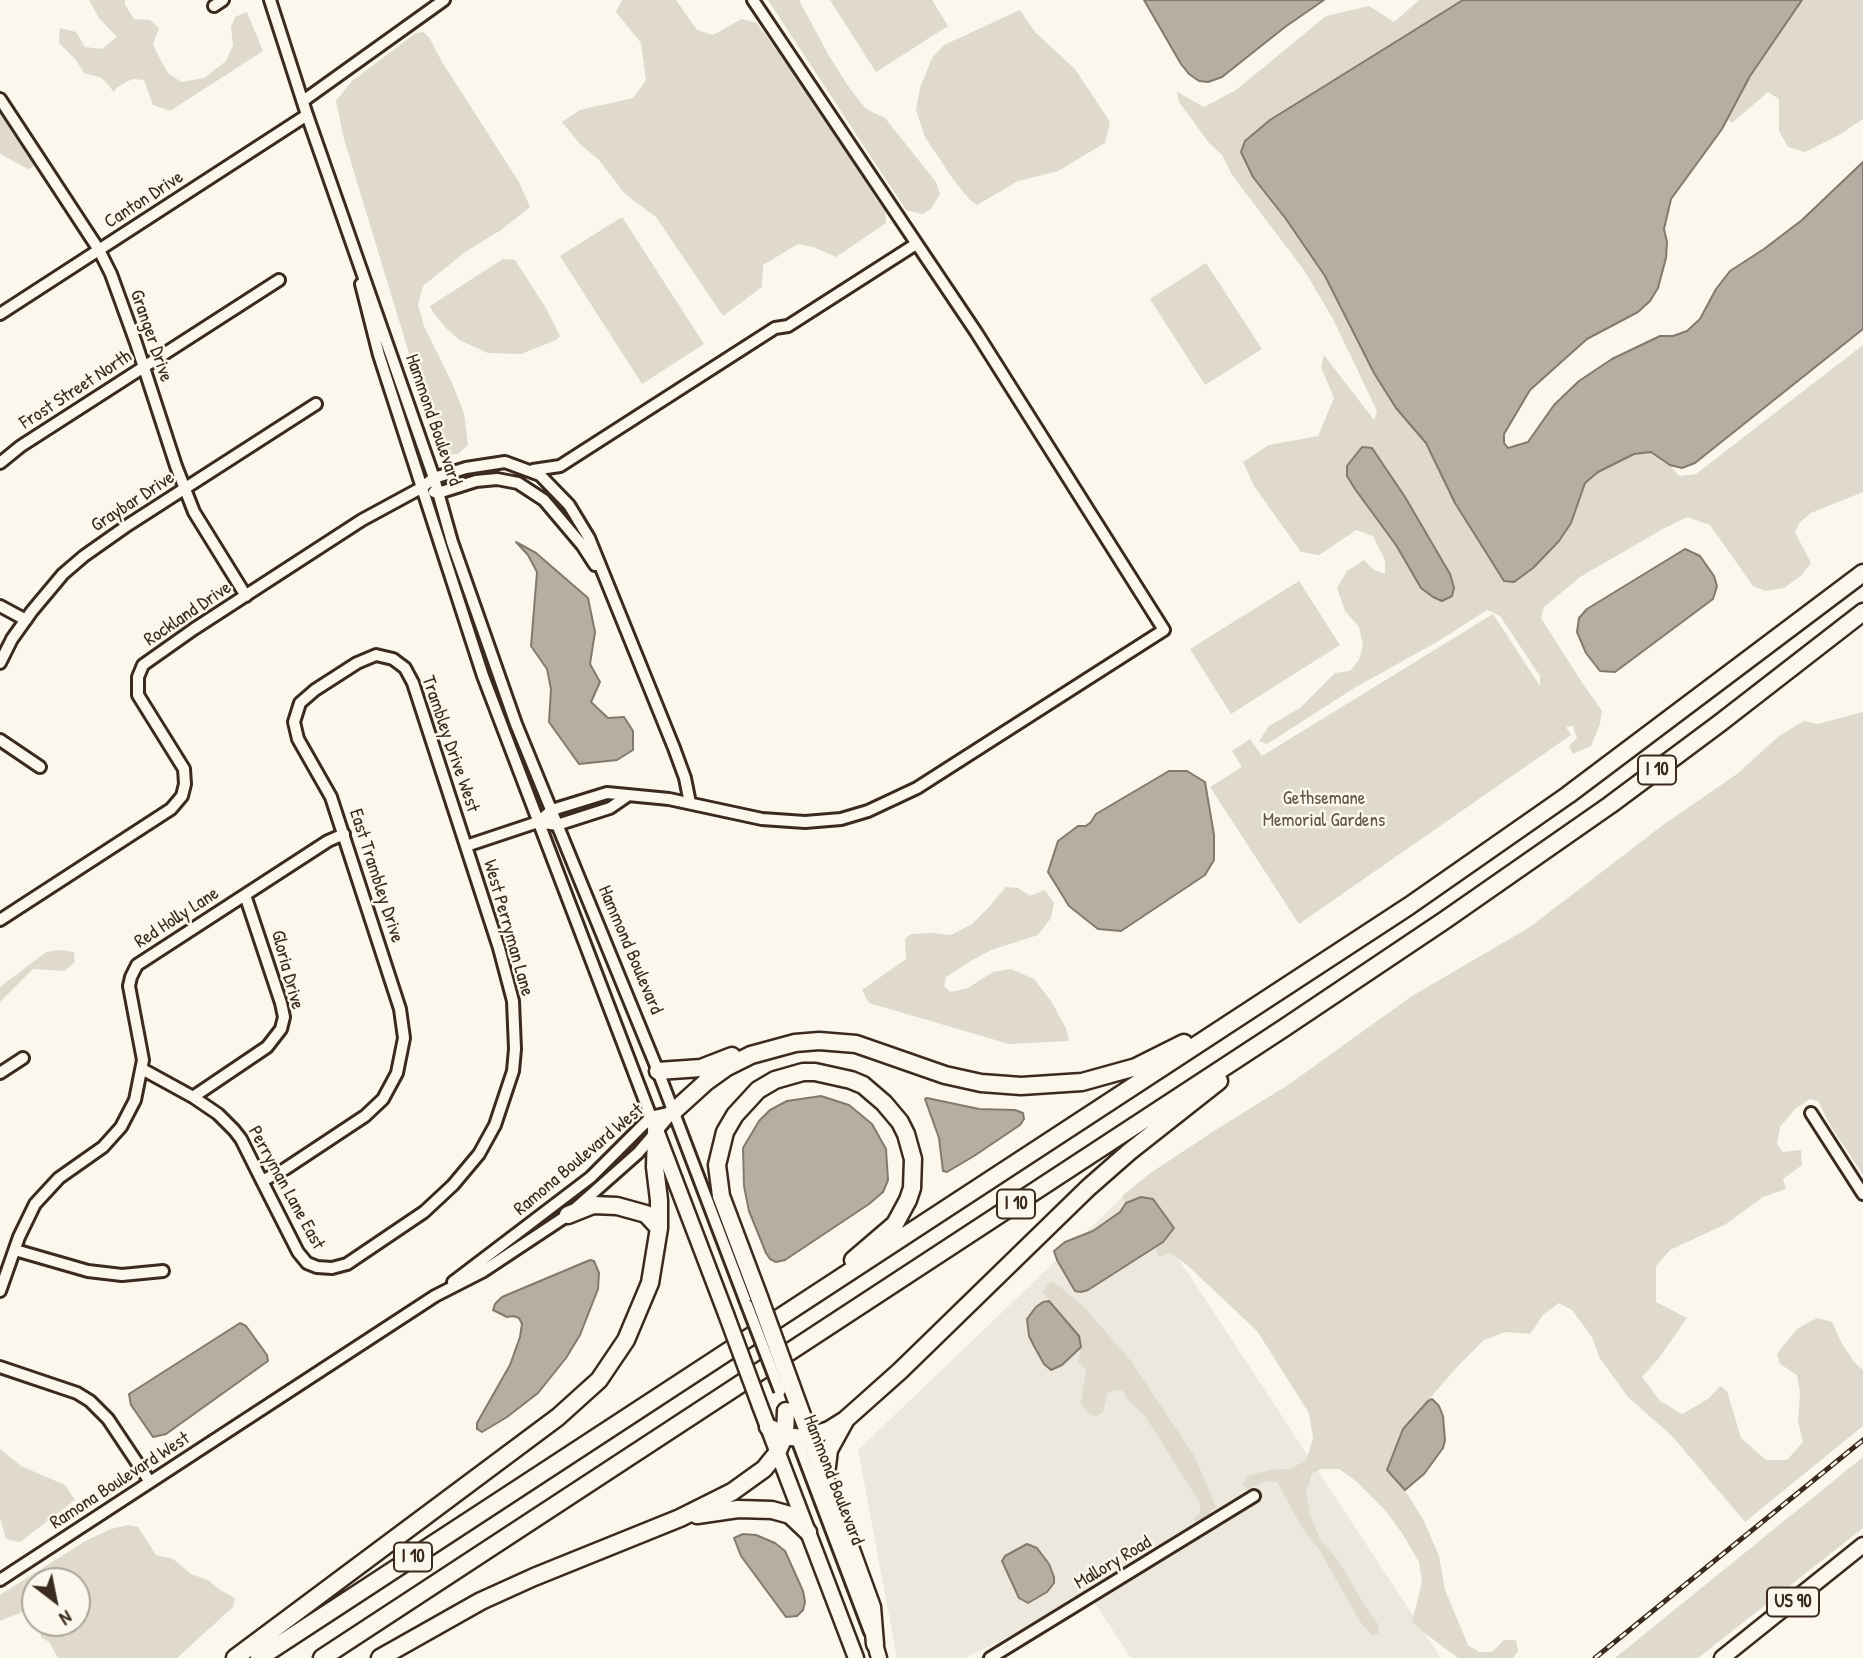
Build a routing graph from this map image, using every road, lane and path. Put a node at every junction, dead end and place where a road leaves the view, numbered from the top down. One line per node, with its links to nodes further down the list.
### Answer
1 (270, 0): 5 (street, Hammond Boulevard)
2 (444, 0): 5 (street)
3 (753, 0): 7 (street)
4 (0, 99): 8 (street, Granger Drive)
5 (303, 101): 6 (street, Hammond Boulevard)
6 (307, 115): 8 (street, Canton Drive); 9 (street, Hammond Boulevard)
7 (916, 244): 15 (street); 33 (street)
8 (99, 250): 11 (street, Canton Drive); 12 (street, Granger Drive)
9 (355, 254): 17 (street, Hammond Boulevard); 18 (street, Hammond Boulevard)
10 (279, 280): 12 (street, Frost Street North)
11 (0, 314)
12 (144, 367): 14 (street, Frost Street North); 19 (street, Granger Drive)
13 (316, 404): 19 (street, Graybar Drive)
14 (0, 463)
15 (560, 466): 16 (street); 21 (street)
16 (529, 471): 17 (street); 21 (street)
17 (434, 478): 18 (street, Rockland Drive); 20 (street, Hammond Boulevard)
18 (422, 488): 20 (street); 24 (street, Rockland Drive); 35 (street, Hammond Boulevard)
19 (185, 489): 24 (street, Granger Drive); 27 (street, Graybar Drive)
20 (438, 494): 23 (street); 34 (street, Hammond Boulevard)
21 (559, 494): 23 (street)
22 (1863, 573): 41 (highway, I 10)
23 (608, 585): 33 (street)
24 (246, 596): 40 (street, Rockland Drive)
25 (0, 607): 27 (street)
26 (1863, 611): 42 (highway, I 10)
27 (26, 620): 29 (street, Graybar Drive)
28 (393, 659): 37 (street, East Trambley Drive); 38 (street, Trambley Drive West)
29 (0, 663)
30 (0, 740): 31 (street)
31 (40, 767)
32 (626, 797): 33 (street); 34 (street); 36 (street)
33 (690, 803)
34 (552, 810): 35 (street); 36 (street, Hammond Boulevard)
35 (538, 822): 36 (street); 38 (street); 51 (street, Hammond Boulevard)
36 (557, 825): 46 (street, Hammond Boulevard)
37 (344, 834): 39 (street, Red Holly Lane); 52 (street, East Trambley Drive)
38 (466, 846): 57 (street, West Perryman Lane)
39 (245, 895): 45 (street, Red Holly Lane); 48 (street, Gloria Drive)
40 (0, 920)
41 (1284, 989): 43 (highway); 62 (highway, I 10)
42 (1284, 1028): 66 (highway); 80 (highway, I 10)
43 (795, 1043): 46 (highway); 49 (highway)
44 (23, 1058): 47 (street)
45 (142, 1069): 48 (street, Perryman Lane East); 56 (street, Red Holly Lane)
46 (658, 1071): 49 (street, Hammond Boulevard)
47 (0, 1073)
48 (193, 1097): 52 (street, Perryman Lane East)
49 (673, 1112): 51 (street, Ramona Boulevard West); 51 (street, Ramona Boulevard West); 61 (street, Hammond Boulevard)
50 (1811, 1114): 53 (street)
51 (654, 1125): 54 (street, Ramona Boulevard West); 55 (highway); 60 (street, Ramona Boulevard West); 67 (main road, Hammond Boulevard, bridge)
52 (262, 1181): 57 (street, Perryman Lane East)
53 (1863, 1194)
54 (568, 1215): 55 (highway); 60 (street, Ramona Boulevard West)
55 (659, 1228): 78 (highway)
56 (15, 1250): 58 (street); 59 (street, Red Holly Lane)
57 (332, 1268)
58 (163, 1271)
59 (0, 1290)
60 (435, 1296): 71 (street, Ramona Boulevard West)
61 (753, 1301): 62 (highway); 64 (highway, bridge)
62 (795, 1308): 79 (highway, I 10)
63 (0, 1367): 71 (street)
64 (786, 1388): 65 (street, Hammond Boulevard); 68 (highway)
65 (786, 1410): 68 (highway)
66 (845, 1420): 68 (highway); 70 (highway)
67 (768, 1427): 68 (highway); 69 (main road, Hammond Boulevard)
68 (797, 1437): 69 (highway); 70 (highway); 77 (street, Hammond Boulevard)
69 (777, 1453): 73 (highway); 74 (main road, Hammond Boulevard)
70 (826, 1480): 77 (highway)
71 (150, 1482): 76 (street, Ramona Boulevard West)
72 (1254, 1496): 83 (street, Mallory Road)
73 (680, 1518): 74 (highway); 81 (highway)
74 (808, 1532): 82 (main road, Hammond Boulevard)
75 (1863, 1545): 84 (main road, US 90)
76 (0, 1580)
77 (877, 1651)
78 (235, 1658)
79 (259, 1658)
80 (322, 1658)
81 (380, 1658)
82 (856, 1658)
83 (990, 1658)
84 (1722, 1658)

